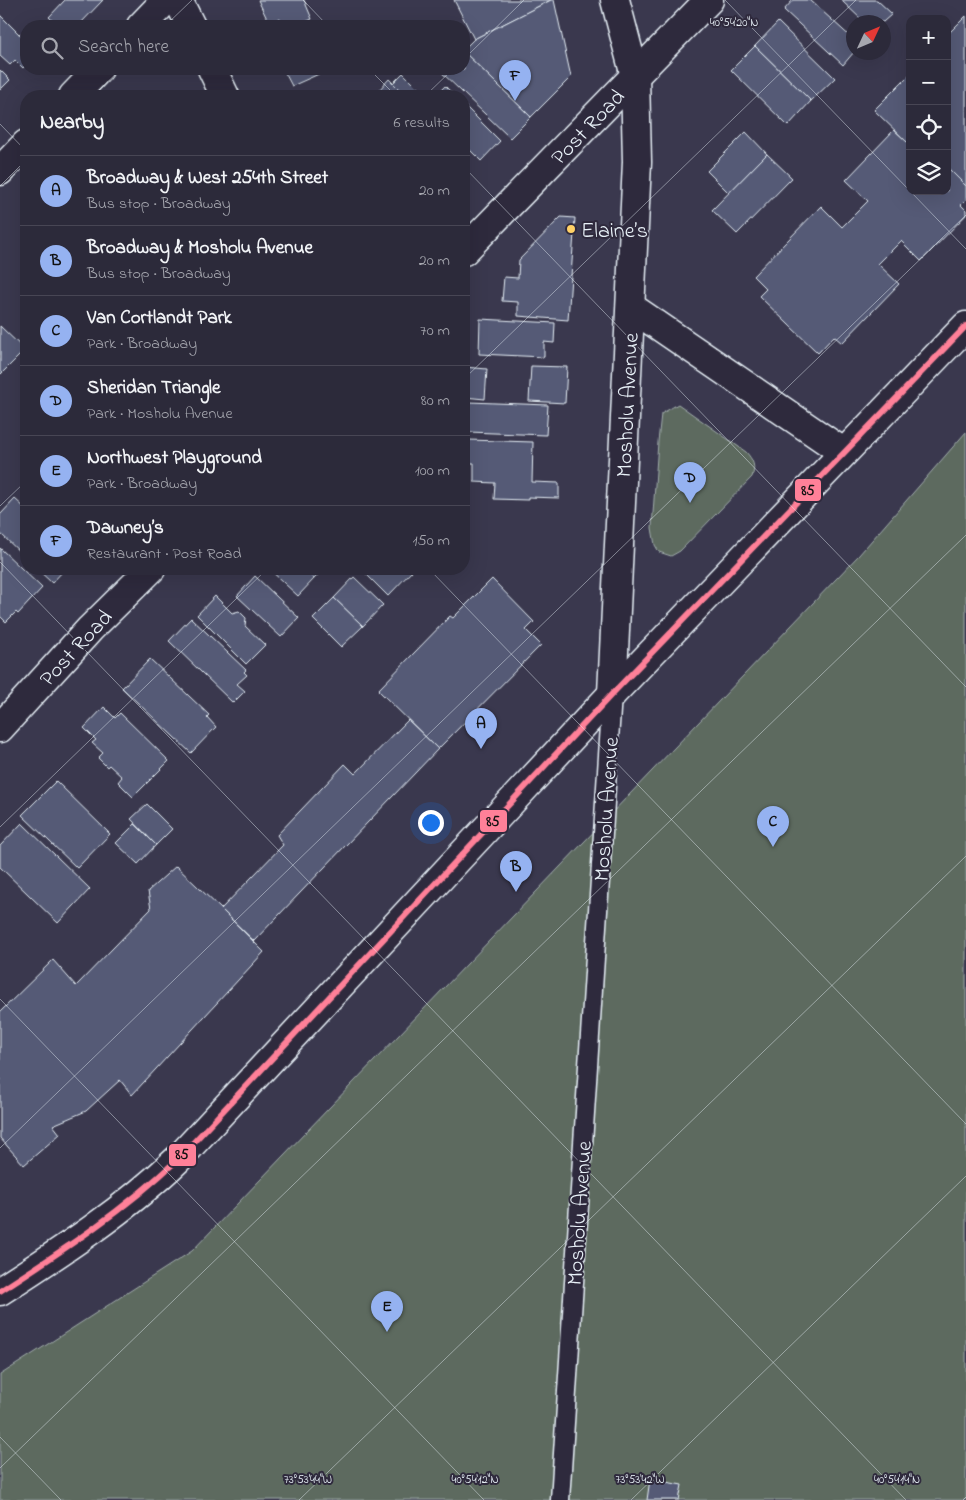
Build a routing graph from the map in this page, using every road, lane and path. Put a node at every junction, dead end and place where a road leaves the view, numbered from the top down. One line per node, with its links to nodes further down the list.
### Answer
1 (166, 0): 5 (main road)
2 (178, 0): 6 (main road)
3 (615, 0): 9 (main road, Mosholu Avenue)
4 (709, 0): 9 (main road, Post Road)
5 (147, 20)
6 (188, 20)
7 (93, 75): 10 (main road)
8 (215, 75): 11 (main road)
9 (635, 76): 14 (main road, Post Road); 15 (main road, Mosholu Avenue)
10 (79, 90)
11 (222, 90)
12 (20, 150): 13 (main road)
13 (0, 171)
14 (470, 245)
15 (631, 307): 17 (main road); 19 (main road, Mosholu Avenue)
16 (966, 326): 17 (main road)
17 (843, 452): 19 (main road)
18 (145, 575): 20 (main road, Post Road)
19 (612, 694): 21 (main road); 22 (lane, Mosholu Avenue)
20 (0, 728)
21 (1, 1289)
22 (560, 1500)

